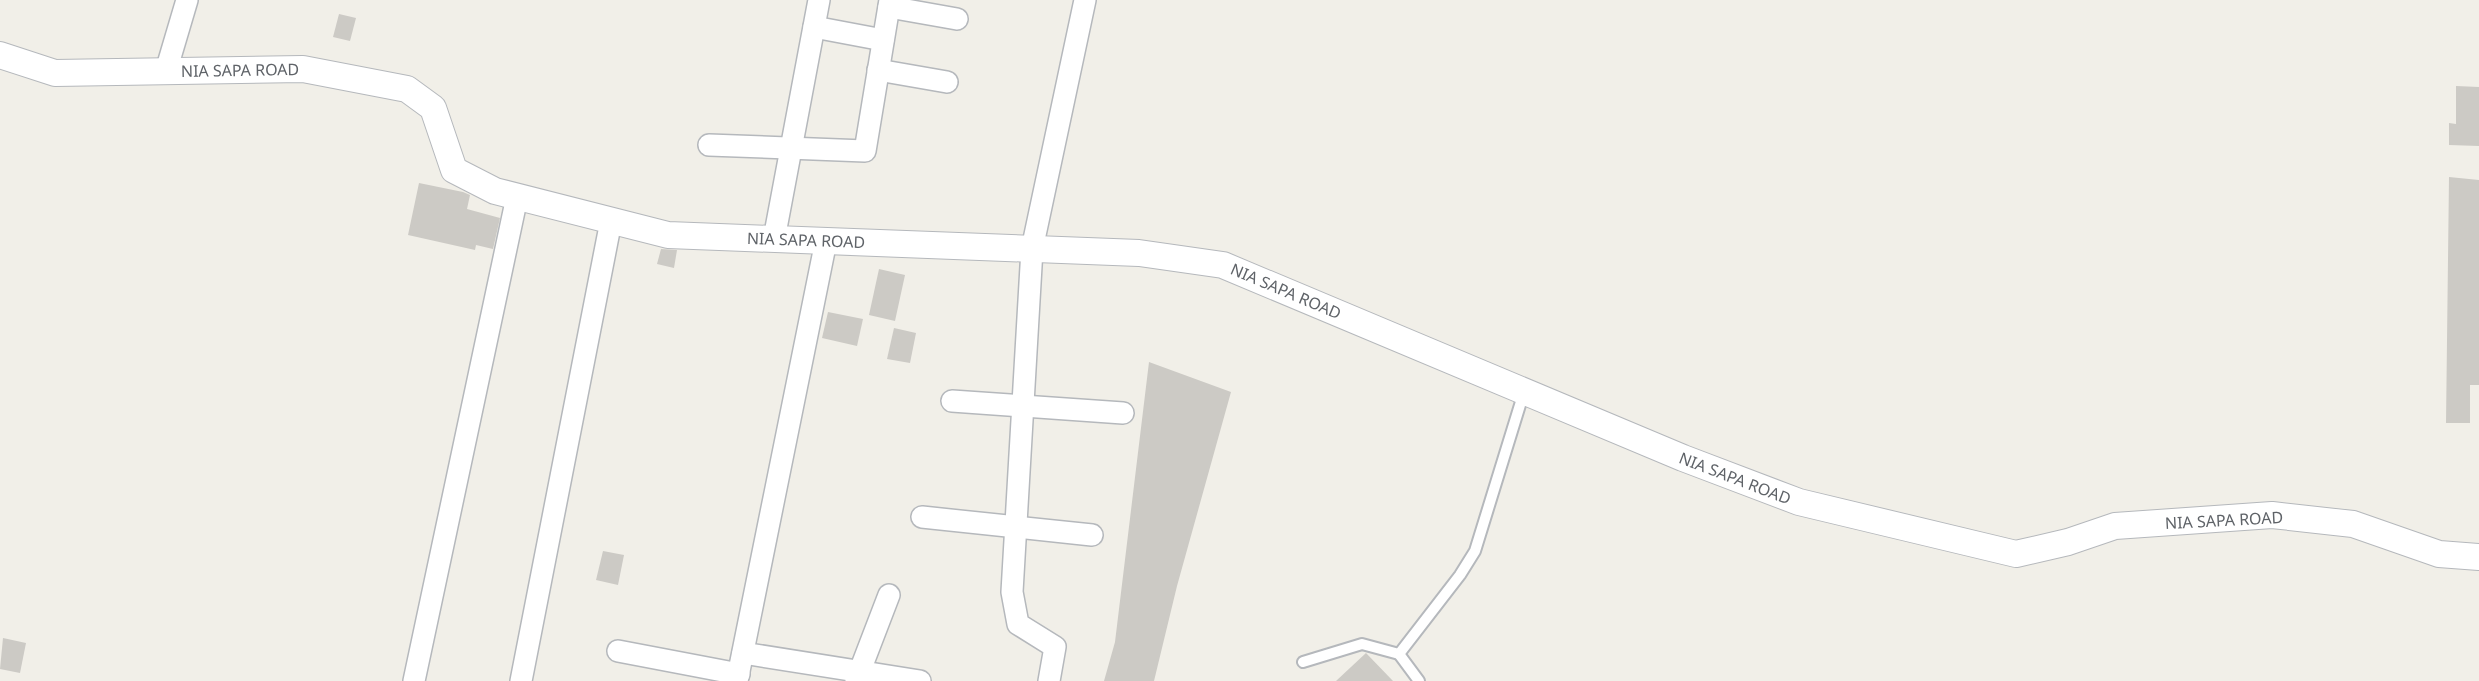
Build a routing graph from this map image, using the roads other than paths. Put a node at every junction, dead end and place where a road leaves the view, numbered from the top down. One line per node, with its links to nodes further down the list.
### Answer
1 (187, 0): 10 (street)
2 (819, 0): 6 (street)
3 (1085, 0): 18 (street)
4 (890, 3): 5 (street); 7 (street)
5 (957, 19)
6 (814, 27): 7 (street); 13 (street)
7 (883, 40): 9 (street)
8 (0, 55): 10 (street, NIA SAPA ROAD)
9 (878, 70): 11 (street); 13 (street)
10 (166, 71): 14 (street, NIA SAPA ROAD)
11 (947, 82)
12 (709, 145): 13 (street)
13 (792, 146): 16 (street)
14 (517, 197): 15 (street, NIA SAPA ROAD); 33 (street)
15 (611, 220): 16 (street, NIA SAPA ROAD); 34 (street)
16 (774, 239): 17 (street, NIA SAPA ROAD)
17 (826, 241): 18 (street, NIA SAPA ROAD); 31 (street)
18 (1032, 249): 19 (street, NIA SAPA ROAD); 21 (street)
19 (1524, 392): 26 (street, NIA SAPA ROAD); 29 (lane)
20 (952, 401): 21 (street)
21 (1023, 404): 22 (street); 24 (street)
22 (1122, 413)
23 (922, 517): 24 (street)
24 (1018, 528): 25 (street); 36 (street)
25 (1092, 535)
26 (2479, 557)
27 (889, 595): 32 (street)
28 (618, 651): 31 (street)
29 (1399, 654): 30 (lane); 37 (lane)
30 (1304, 662)
31 (740, 670): 32 (street)
32 (858, 676): 35 (street)
33 (414, 681)
34 (521, 681)
35 (920, 681)
36 (1049, 681)
37 (1419, 681)

